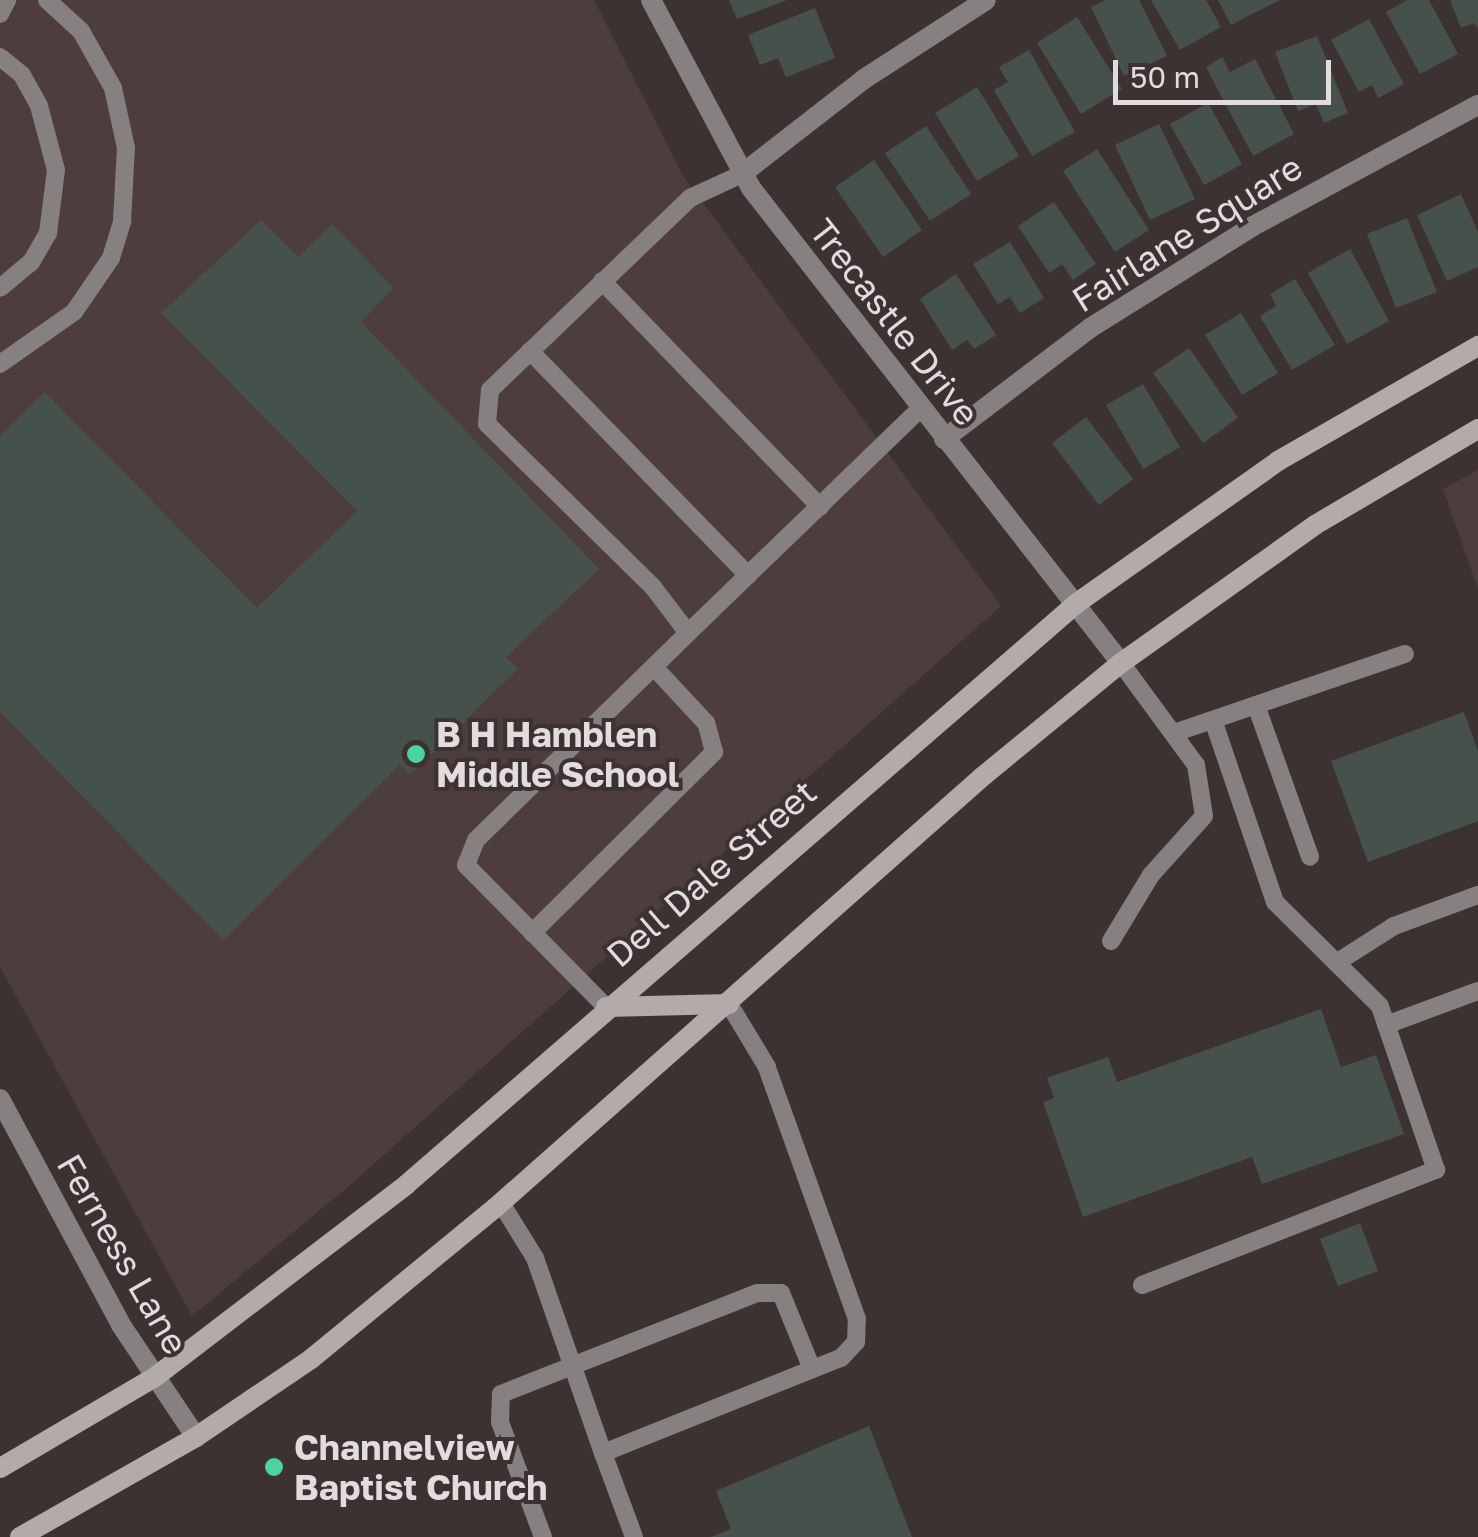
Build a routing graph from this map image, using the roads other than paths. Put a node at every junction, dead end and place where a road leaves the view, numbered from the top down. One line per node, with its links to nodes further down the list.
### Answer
1 (7, 0): 5 (lane)
2 (47, 0): 13 (lane)
3 (652, 0): 8 (street, Trecastle Drive)
4 (986, 0): 8 (street)
5 (0, 14)
6 (0, 57): 10 (lane)
7 (1478, 106): 16 (street, Fairlane Square)
8 (742, 174): 9 (lane); 14 (street, Trecastle Drive)
9 (602, 281): 12 (lane); 17 (lane)
10 (0, 288)
11 (1478, 346): 19 (main road, Dell Dale Street)
12 (530, 352): 18 (lane); 20 (lane)
13 (0, 364)
14 (920, 409): 16 (street, Trecastle Drive); 17 (lane)
15 (1478, 429): 22 (main road)
16 (944, 439): 19 (street, Trecastle Drive)
17 (820, 507): 18 (lane)
18 (748, 575): 20 (lane)
19 (1077, 603): 22 (street, Trecastle Drive); 34 (main road, Dell Dale Street)
20 (688, 633): 23 (lane)
21 (1405, 654): 24 (lane)
22 (1121, 663): 26 (lane); 33 (main road)
23 (654, 667): 29 (lane); 29 (lane)
24 (1256, 705): 25 (lane); 27 (lane)
25 (1212, 720): 26 (lane); 31 (lane)
26 (1174, 733): 30 (lane)
27 (1310, 858)
28 (1478, 894): 31 (lane)
29 (532, 933): 34 (lane)
30 (1111, 941)
31 (1336, 963): 35 (lane)
32 (1478, 992): 35 (lane)
33 (729, 1004): 34 (main road); 37 (main road); 40 (lane)
34 (606, 1008): 41 (main road, Dell Dale Street)
35 (1386, 1025): 38 (lane)
36 (0, 1099): 41 (street, Ferness Lane)
37 (500, 1203): 39 (lane); 42 (main road)
38 (1142, 1285)
39 (572, 1367): 40 (lane); 43 (lane); 46 (lane)
40 (812, 1369): 43 (lane)
41 (155, 1377): 42 (street, Ferness Lane); 44 (main road, Dell Dale Street)
42 (196, 1437): 45 (main road)
43 (603, 1452): 47 (lane)
44 (0, 1468)
45 (20, 1537)
46 (543, 1537)
47 (634, 1537)

